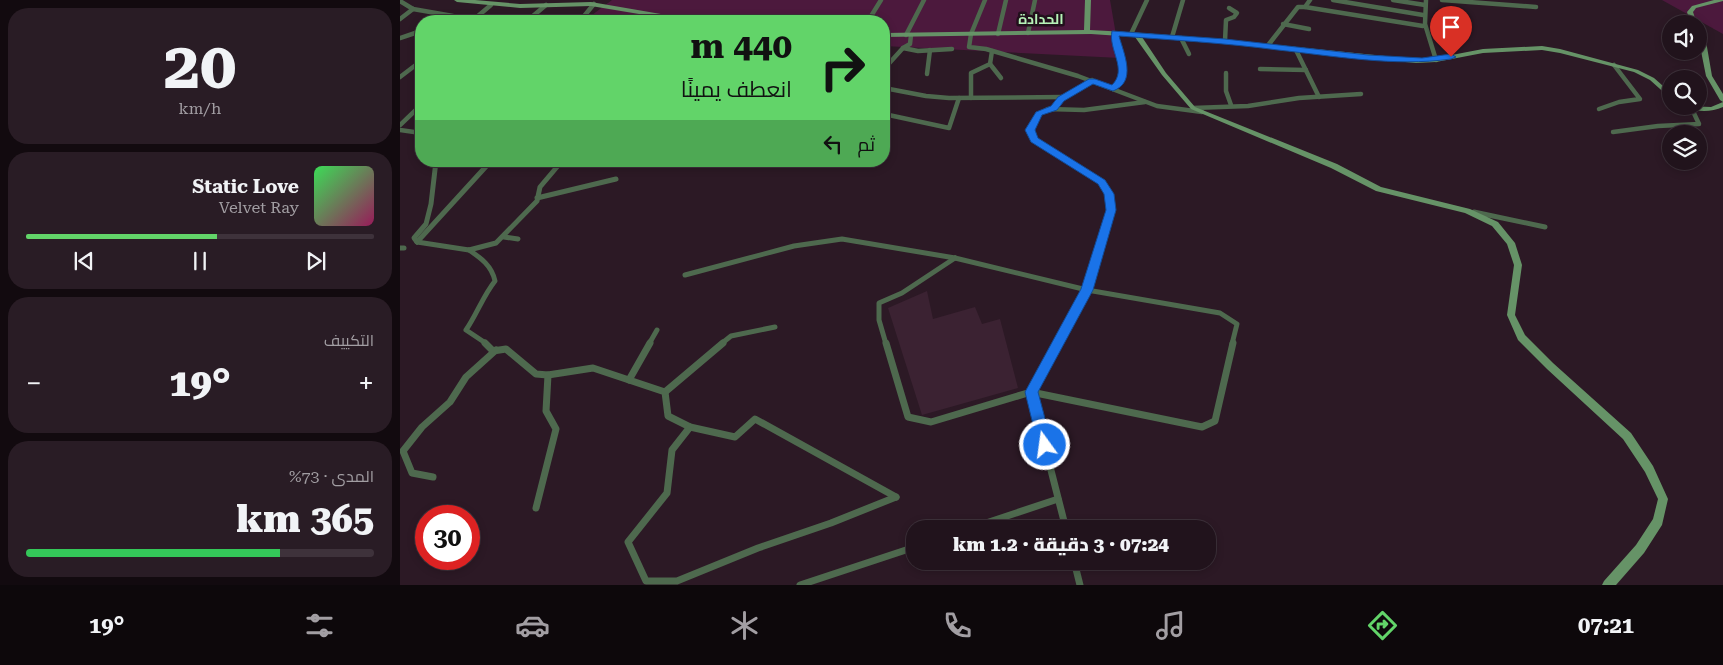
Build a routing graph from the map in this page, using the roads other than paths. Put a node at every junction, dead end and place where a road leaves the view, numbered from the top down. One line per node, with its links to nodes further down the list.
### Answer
1 (457, 0): 16 (main road)
2 (881, 0): 31 (street)
3 (924, 0): 46 (street)
4 (985, 0): 42 (street)
5 (1006, 0): 43 (street)
6 (1035, 0): 40 (street)
7 (1088, 0): 38 (main road)
8 (1147, 0): 44 (street)
9 (1183, 0): 47 (street)
10 (1310, 0): 22 (street)
11 (1333, 0): 32 (street)
12 (1393, 0): 17 (street)
13 (1442, 0): 23 (street)
14 (1721, 0): 33 (main road)
15 (400, 1): 25 (street)
16 (467, 1): 18 (main road)
17 (1425, 2): 32 (street)
18 (488, 3): 19 (main road); 27 (street)
19 (535, 3): 21 (main road)
20 (591, 3): 21 (main road); 29 (street); 30 (main road)
21 (546, 5): 28 (street)
22 (1305, 7): 35 (street); 36 (street)
23 (1536, 7)
24 (1229, 8): 50 (street)
25 (413, 9): 26 (street); 34 (street)
26 (450, 15)
27 (477, 15)
28 (534, 15)
29 (584, 15)
30 (652, 15)
31 (872, 15)
32 (1423, 15): 36 (street)
33 (1691, 15)
34 (400, 19)
35 (1282, 24): 37 (street); 51 (street)
36 (1423, 26): 58 (street)
37 (1310, 29)
38 (1087, 32): 40 (main road); 41 (main road)
39 (415, 33): 48 (street)
40 (1028, 33): 43 (main road)
41 (1114, 33): 44 (main road); 72 (street)
42 (971, 34): 43 (main road); 46 (main road); 56 (street)
43 (998, 34)
44 (1134, 34): 47 (main road); 84 (main road)
45 (890, 35): 46 (main road)
46 (909, 35): 52 (street)
47 (1172, 37): 49 (main road)
48 (400, 38)
49 (1181, 38): 50 (main road); 57 (street)
50 (1225, 41): 51 (main road)
51 (1272, 46): 55 (main road)
52 (903, 48): 54 (street); 60 (street)
53 (952, 49): 54 (street)
54 (930, 50): 67 (street)
55 (1296, 50): 58 (main road); 65 (street)
56 (992, 52): 61 (street); 70 (street)
57 (1189, 54)
58 (1436, 60): 62 (main road)
59 (1706, 60): 79 (main road)
60 (890, 62)
61 (990, 64): 69 (street); 78 (street)
62 (1614, 64): 73 (main road); 85 (street)
63 (415, 66): 68 (street)
64 (1260, 69): 65 (street)
65 (1306, 70): 76 (street)
66 (1226, 73): 82 (street)
67 (927, 74)
68 (400, 77)
69 (1001, 78)
70 (1092, 80): 72 (street); 75 (street)
71 (890, 89): 77 (street)
72 (1113, 89): 80 (street)
73 (1662, 89)
74 (1361, 94): 76 (street)
75 (1063, 97): 78 (street); 83 (street)
76 (1319, 97): 82 (street)
77 (959, 98): 78 (street); 89 (street)
78 (972, 98)
79 (1723, 100)
80 (1146, 102): 83 (street); 88 (street)
81 (1723, 104): 86 (main road)
82 (1231, 105): 84 (street)
83 (1054, 108): 108 (street)
84 (1193, 108): 88 (main road)
85 (1599, 109)
86 (1707, 110)
87 (415, 111): 91 (street)
88 (1202, 112): 100 (main road)
89 (890, 115)
90 (1694, 115): 94 (street)
91 (400, 125)
92 (400, 130): 93 (street)
93 (415, 131)
94 (1613, 132)
95 (435, 167): 104 (street)
96 (487, 167): 104 (street)
97 (557, 167): 99 (street)
98 (616, 179): 99 (street)
99 (538, 198): 102 (street)
100 (1467, 211): 101 (street); 126 (main road)
101 (1545, 228)
102 (504, 237): 103 (street); 105 (street)
103 (518, 239)
104 (418, 242): 105 (street)
105 (469, 250): 111 (street)
106 (955, 258): 107 (street); 108 (street); 115 (street)
107 (685, 275)
108 (1087, 290): 115 (street); 115 (street)
109 (775, 327): 114 (street)
110 (656, 330): 113 (street)
111 (496, 350): 112 (street); 117 (street)
112 (548, 375): 113 (street); 119 (street)
113 (629, 380): 114 (street)
114 (665, 392): 116 (street)
115 (1031, 392): 118 (street)
116 (690, 427): 116 (street)
117 (433, 477)
118 (1058, 499): 120 (street); 121 (street)
119 (536, 508)
120 (995, 520)
121 (1064, 520)
122 (906, 550): 124 (street)
123 (1076, 570): 125 (street)
124 (800, 585)
125 (1080, 585)
126 (1608, 585)

